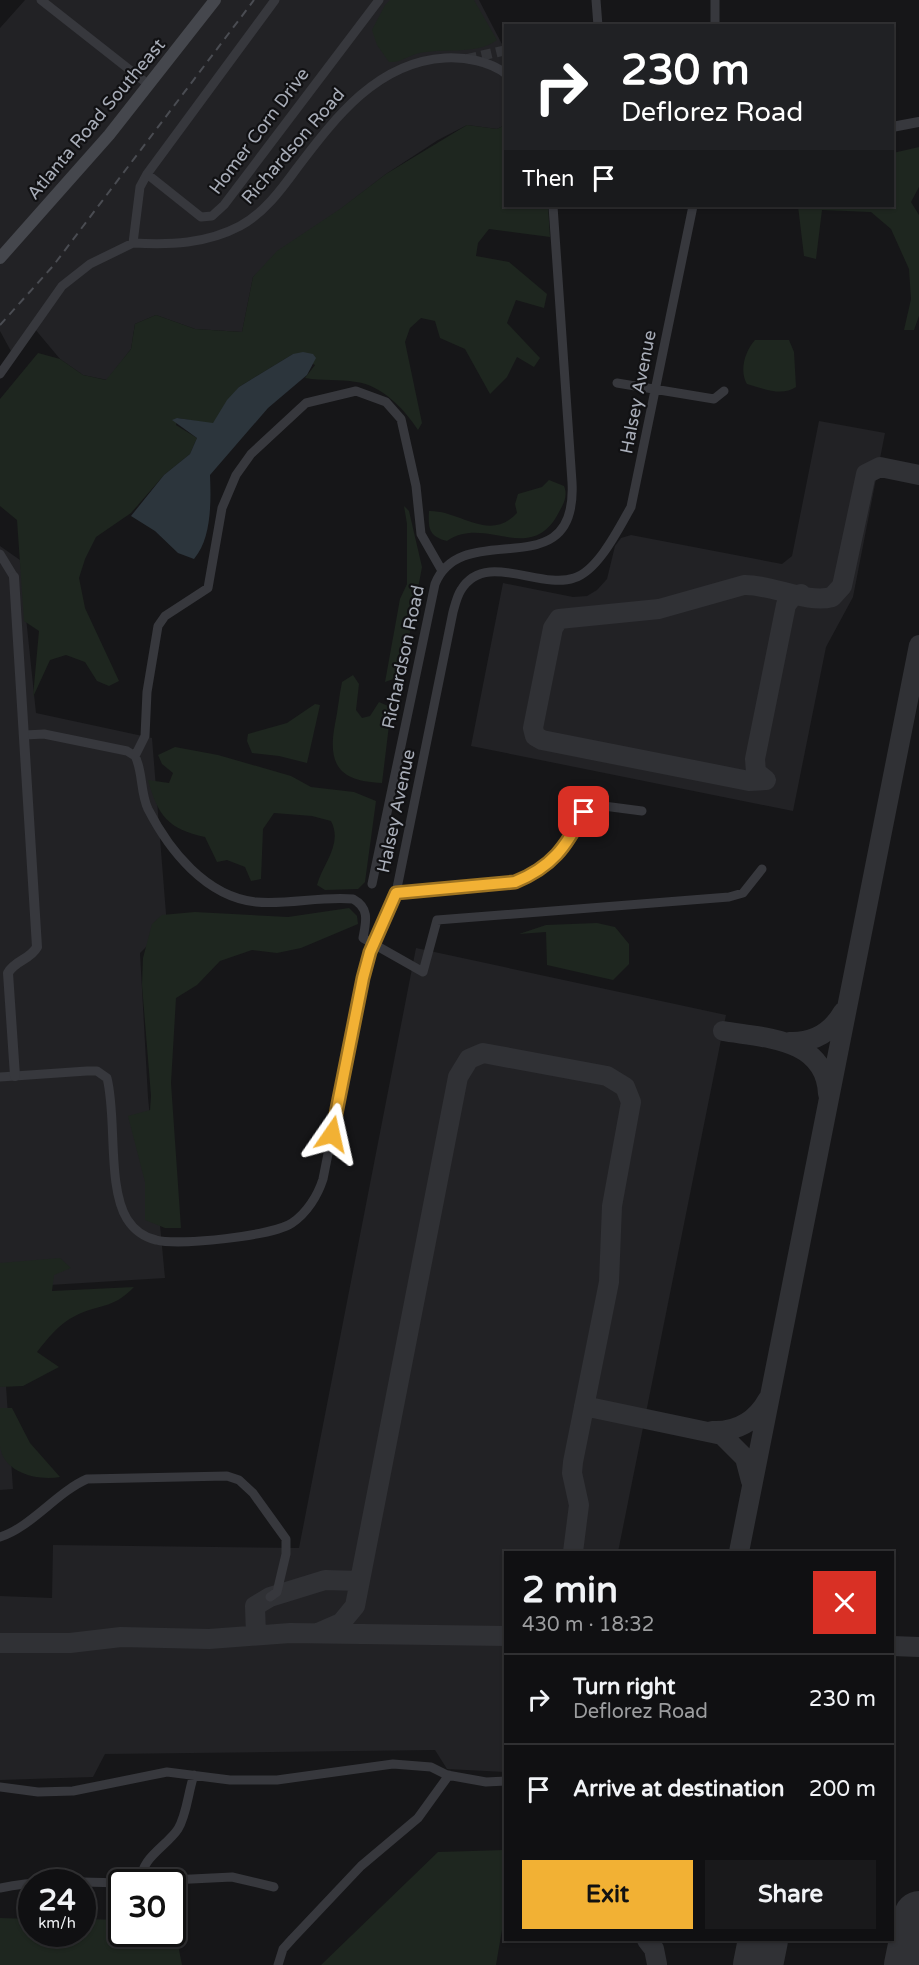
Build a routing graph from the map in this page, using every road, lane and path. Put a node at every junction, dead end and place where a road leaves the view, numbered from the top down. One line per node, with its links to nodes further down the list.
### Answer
1 (41, 0): 10 (street)
2 (215, 0): 10 (main road, Atlanta Road Southeast)
3 (275, 0): 13 (street)
4 (379, 0): 13 (street, Homer Corn Drive)
5 (596, 0): 7 (street)
6 (715, 0): 8 (street)
7 (598, 24)
8 (715, 24)
9 (504, 73): 16 (street, Richardson Road)
10 (149, 85): 17 (main road, Atlanta Road Southeast)
11 (919, 122): 12 (street)
12 (894, 127)
13 (147, 174): 16 (street)
14 (553, 207): 24 (street, Richardson Road)
15 (693, 207): 20 (street, Halsey Avenue)
16 (133, 243): 18 (street)
17 (0, 258)
18 (0, 374)
19 (616, 383): 20 (street)
20 (655, 390): 21 (street); 31 (street, Halsey Avenue)
21 (724, 391)
22 (0, 554): 25 (street)
23 (0, 566): 25 (street)
24 (441, 569): 27 (street); 30 (street, Richardson Road)
25 (14, 577): 26 (street)
26 (25, 735): 27 (street); 33 (street)
27 (135, 756): 32 (street)
28 (642, 811): 31 (street)
29 (762, 869): 32 (street)
30 (372, 884)
31 (396, 893): 32 (street, Halsey Avenue)
32 (375, 943): 33 (street, Halsey Avenue)
33 (15, 1076): 34 (street, Halsey Avenue)
34 (0, 1077)
35 (0, 1537): 36 (street)
36 (270, 1597)
37 (194, 1775): 38 (street); 40 (street); 41 (street)
38 (449, 1775): 39 (street); 46 (street)
39 (504, 1781)
40 (0, 1787)
41 (143, 1869)
42 (186, 1879): 44 (street)
43 (108, 1883): 45 (street)
44 (274, 1887)
45 (0, 1888)
46 (278, 1965)

